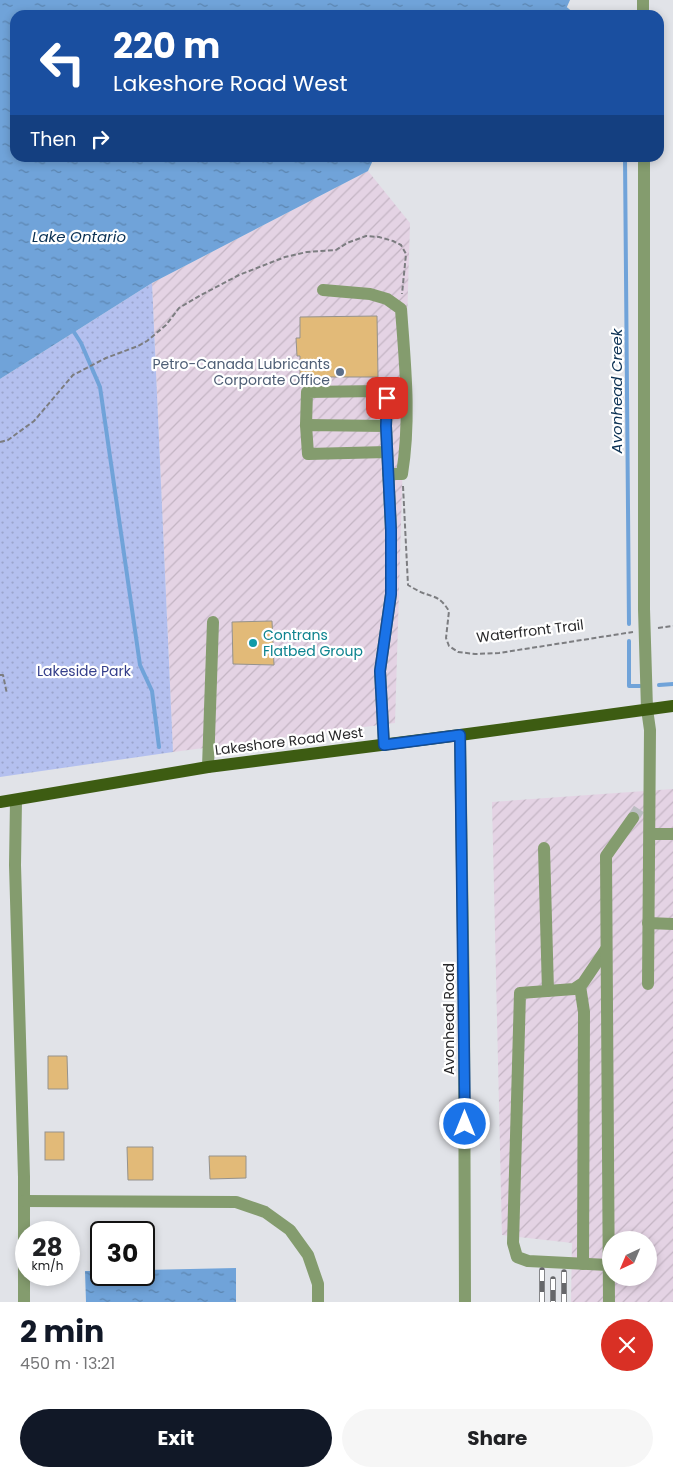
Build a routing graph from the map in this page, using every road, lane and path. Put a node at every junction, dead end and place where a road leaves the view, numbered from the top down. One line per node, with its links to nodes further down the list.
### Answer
1 (644, 162): 17 (street)
2 (323, 290): 3 (street)
3 (401, 309): 6 (path); 9 (street)
4 (306, 425): 5 (street); 5 (street); 7 (street)
5 (386, 426): 7 (street)
6 (0, 442)
7 (387, 452): 8 (street)
8 (388, 474): 9 (street); 19 (street)
9 (402, 474): 13 (path, Waterfront Trail)
10 (213, 622): 20 (street)
11 (673, 626): 12 (path)
12 (656, 628)
13 (638, 631)
14 (0, 676): 15 (path)
15 (7, 694)
16 (673, 706): 17 (main road, Lakeshore Road West)
17 (647, 710): 18 (main road, Lakeshore Road West); 21 (street)
18 (460, 735): 19 (main road, Lakeshore Road West); 40 (street, Avonhead Road)
19 (384, 745): 20 (main road, Lakeshore Road West)
20 (208, 767): 22 (main road, Lakeshore Road West)
21 (650, 794): 24 (street); 29 (street)
22 (16, 800): 23 (main road, Lakeshore Road West); 33 (street)
23 (0, 802)
24 (650, 834): 25 (street); 27 (street)
25 (673, 834)
26 (544, 848): 32 (street)
27 (648, 923): 28 (street); 30 (street)
28 (673, 924)
29 (606, 949): 31 (street); 34 (street)
30 (648, 984)
31 (580, 986): 32 (street); 35 (street)
32 (548, 991): 35 (street)
33 (24, 1201): 38 (street); 39 (street)
34 (608, 1231)
35 (583, 1264): 36 (street)
36 (602, 1265)
37 (609, 1286): 41 (street)
38 (24, 1302)
39 (318, 1302)
40 (466, 1302)
41 (609, 1302)

